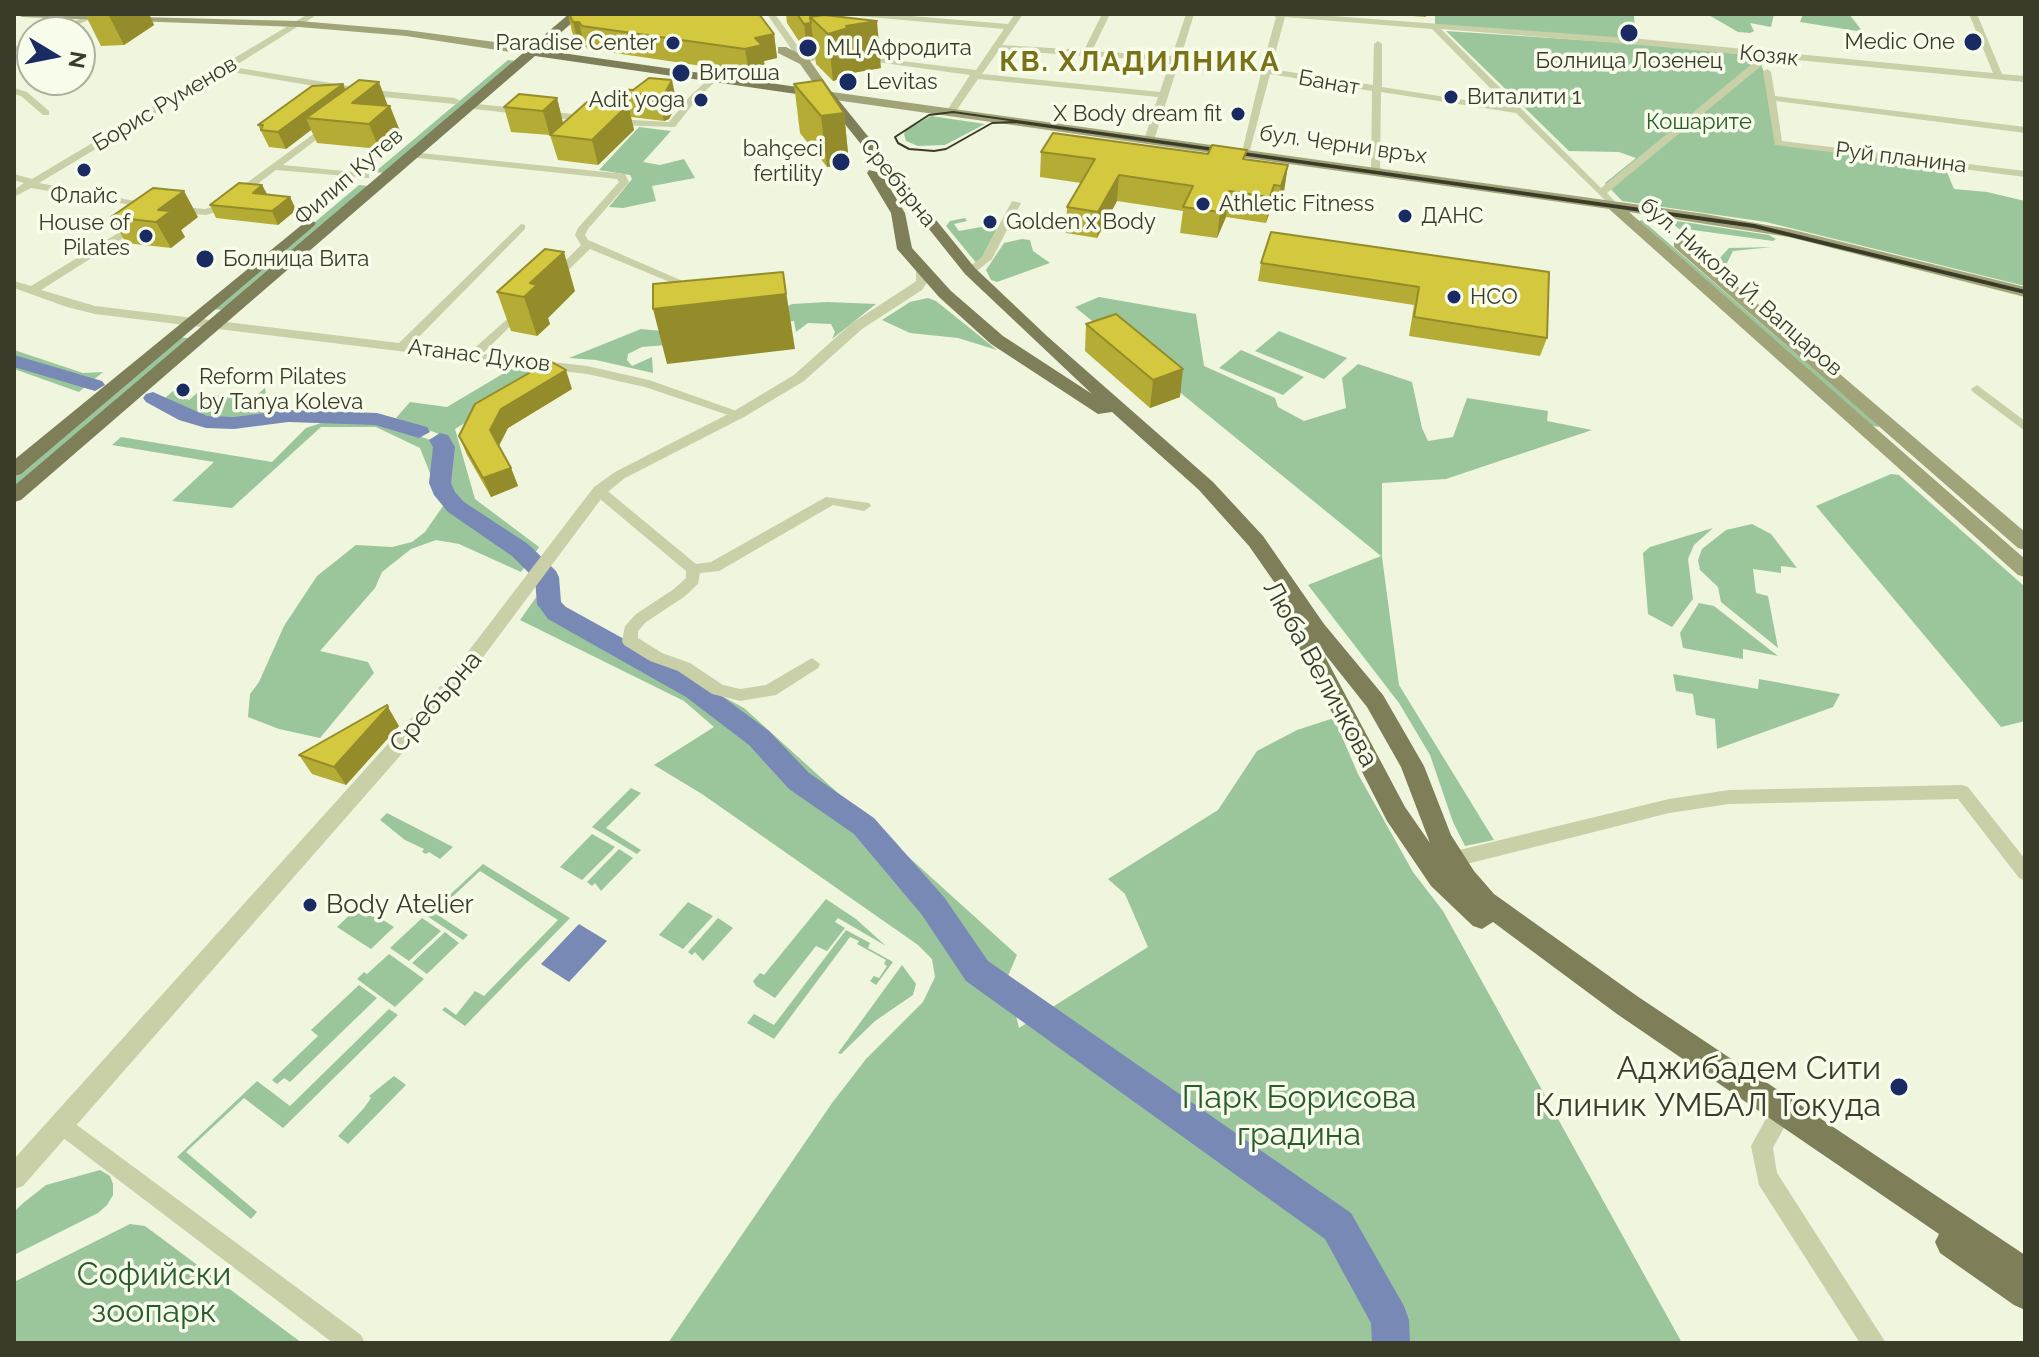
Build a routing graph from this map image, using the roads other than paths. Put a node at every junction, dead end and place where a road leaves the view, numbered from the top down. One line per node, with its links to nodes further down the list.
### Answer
1 (22, 14): 13 (main road, бул. Черни връх)
2 (314, 14): 15 (street, Борис Руменов)
3 (558, 14): 21 (main road, Филип Кутев)
4 (576, 14): 23 (main road, Филип Кутев)
5 (756, 14): 22 (main road)
6 (771, 14): 28 (street)
7 (858, 14): 16 (street)
8 (1019, 14): 16 (street)
9 (1106, 14): 24 (street)
10 (1190, 14): 27 (street)
11 (1274, 14): 14 (street, Козяк)
12 (1973, 14): 34 (street)
13 (94, 15): 15 (main road, бул. Черни връх)
14 (1281, 15): 17 (street, Козяк); 30 (street)
15 (299, 24): 21 (main road, бул. Черни връх); 29 (street, Борис Руменов)
16 (1010, 27): 20 (street)
17 (1436, 29): 25 (street, Козяк); 46 (street, бул. Никола Й. Вапцаров)
18 (836, 42): 26 (street)
19 (1378, 44): 37 (street)
20 (996, 47): 24 (street, Банат); 32 (street)
21 (517, 49): 23 (main road, бул. Черни връх); 45 (main road, Филип Кутев)
22 (782, 50): 28 (main road); 38 (main road)
23 (533, 51): 33 (main road, бул. Черни връх); 45 (main road, Филип Кутев)
24 (1087, 53): 27 (street, Банат)
25 (1761, 55): 34 (street, Козяк); 62 (street)
26 (829, 56): 28 (street); 32 (street)
27 (1176, 59): 30 (street, Банат); 41 (street)
28 (804, 61): 40 (main road)
29 (225, 68): 39 (street); 60 (street, Борис Руменов)
30 (1264, 72): 37 (street, Банат); 53 (street)
31 (1767, 72): 42 (street)
32 (976, 74): 41 (street); 47 (street)
33 (715, 78): 38 (main road, бул. Черни връх); 45 (street)
34 (1999, 78): 35 (street, Козяк)
35 (2025, 79)
36 (14, 91): 48 (street)
37 (1379, 91): 46 (street, Банат); 56 (street)
38 (812, 92): 40 (main road, бул. Черни връх); 69 (main road, Сребърна)
39 (373, 93): 44 (street); 45 (street)
40 (828, 95): 43 (main road, бул. Черни връх); 49 (main road, Сребърна)
41 (1165, 95): 52 (street)
42 (1771, 98): 51 (street); 57 (street, Руй планина)
43 (869, 101): 47 (main road, бул. Черни връх); 49 (main road)
44 (360, 103)
45 (462, 104): 54 (main road, Филип Кутев); 58 (main road, Филип Кутев)
46 (1518, 111): 62 (street, бул. Никола Й. Вапцаров)
47 (951, 112): 52 (main road, бул. Черни връх)
48 (46, 113)
49 (843, 114): 68 (main road, Сребърна)
50 (337, 120): 55 (street)
51 (2025, 130)
52 (1149, 140): 53 (main road, бул. Черни връх)
53 (1244, 154): 56 (main road, бул. Черни връх)
54 (411, 155): 67 (street); 81 (main road, Филип Кутев)
55 (274, 167): 58 (street); 64 (street)
56 (1375, 172): 62 (main road, бул. Черни връх)
57 (2025, 174)
58 (365, 176): 80 (main road, Филип Кутев)
59 (14, 177): 60 (street)
60 (33, 184): 61 (street, Борис Руменов); 64 (street)
61 (14, 194)
62 (1607, 199): 65 (main road, бул. Черни връх); 88 (main road, бул. Никола Й. Вапцаров)
63 (1016, 203): 68 (street)
64 (162, 208): 73 (street)
65 (1639, 209): 74 (main road, бул. Черни връх); 87 (main road, бул. Никола Й. Вапцаров)
66 (521, 227): 82 (street)
67 (587, 246): 71 (street); 72 (street)
68 (965, 265): 69 (main road); 78 (main road, Сребърна)
69 (920, 267): 75 (street, Сребърна); 76 (main road, Люба Величкова)
70 (16, 285): 73 (street, Атанас Дуков)
71 (686, 285)
72 (545, 287)
73 (32, 291): 80 (street, Атанас Дуков)
74 (2025, 292)
75 (909, 293): 76 (street); 85 (street, Сребърна)
76 (945, 294): 79 (main road, Люба Величкова)
77 (534, 297): 83 (street)
78 (998, 300): 79 (main road); 97 (main road, Люба Величкова)
79 (964, 310): 98 (main road, Люба Величкова)
80 (192, 321): 81 (street, Атанас Дуков); 89 (main road, Филип Кутев)
81 (215, 324): 82 (street, Атанас Дуков); 91 (main road, Филип Кутев)
82 (403, 346): 83 (street, Атанас Дуков)
83 (474, 355): 85 (street, Атанас Дуков)
84 (1977, 389): 86 (street)
85 (739, 414): 90 (street, Сребърна)
86 (2025, 427)
87 (1902, 437): 88 (main road); 93 (main road, бул. Никола Й. Вапцаров)
88 (1879, 441): 95 (main road, бул. Никола Й. Вапцаров)
89 (14, 470)
90 (599, 491): 94 (street); 104 (street, Сребърна)
91 (14, 496)
92 (864, 506): 94 (street)
93 (2025, 543)
94 (693, 569): 96 (street)
95 (2025, 570)
96 (812, 664)
97 (1397, 736): 98 (main road); 99 (main road, Люба Величкова)
98 (1360, 744): 100 (main road, Люба Величкова)
99 (1428, 809): 100 (main road); 101 (main road, Люба Величкова)
100 (1396, 814): 103 (main road, Люба Величкова)
101 (1451, 860): 102 (street); 106 (main road)
102 (2025, 873)
103 (1776, 1122): 107 (main road); 109 (street)
104 (62, 1124): 105 (street, Сребърна); 108 (street)
105 (14, 1177)
106 (2025, 1274)
107 (2025, 1294)
108 (353, 1343)
109 (1874, 1343)

